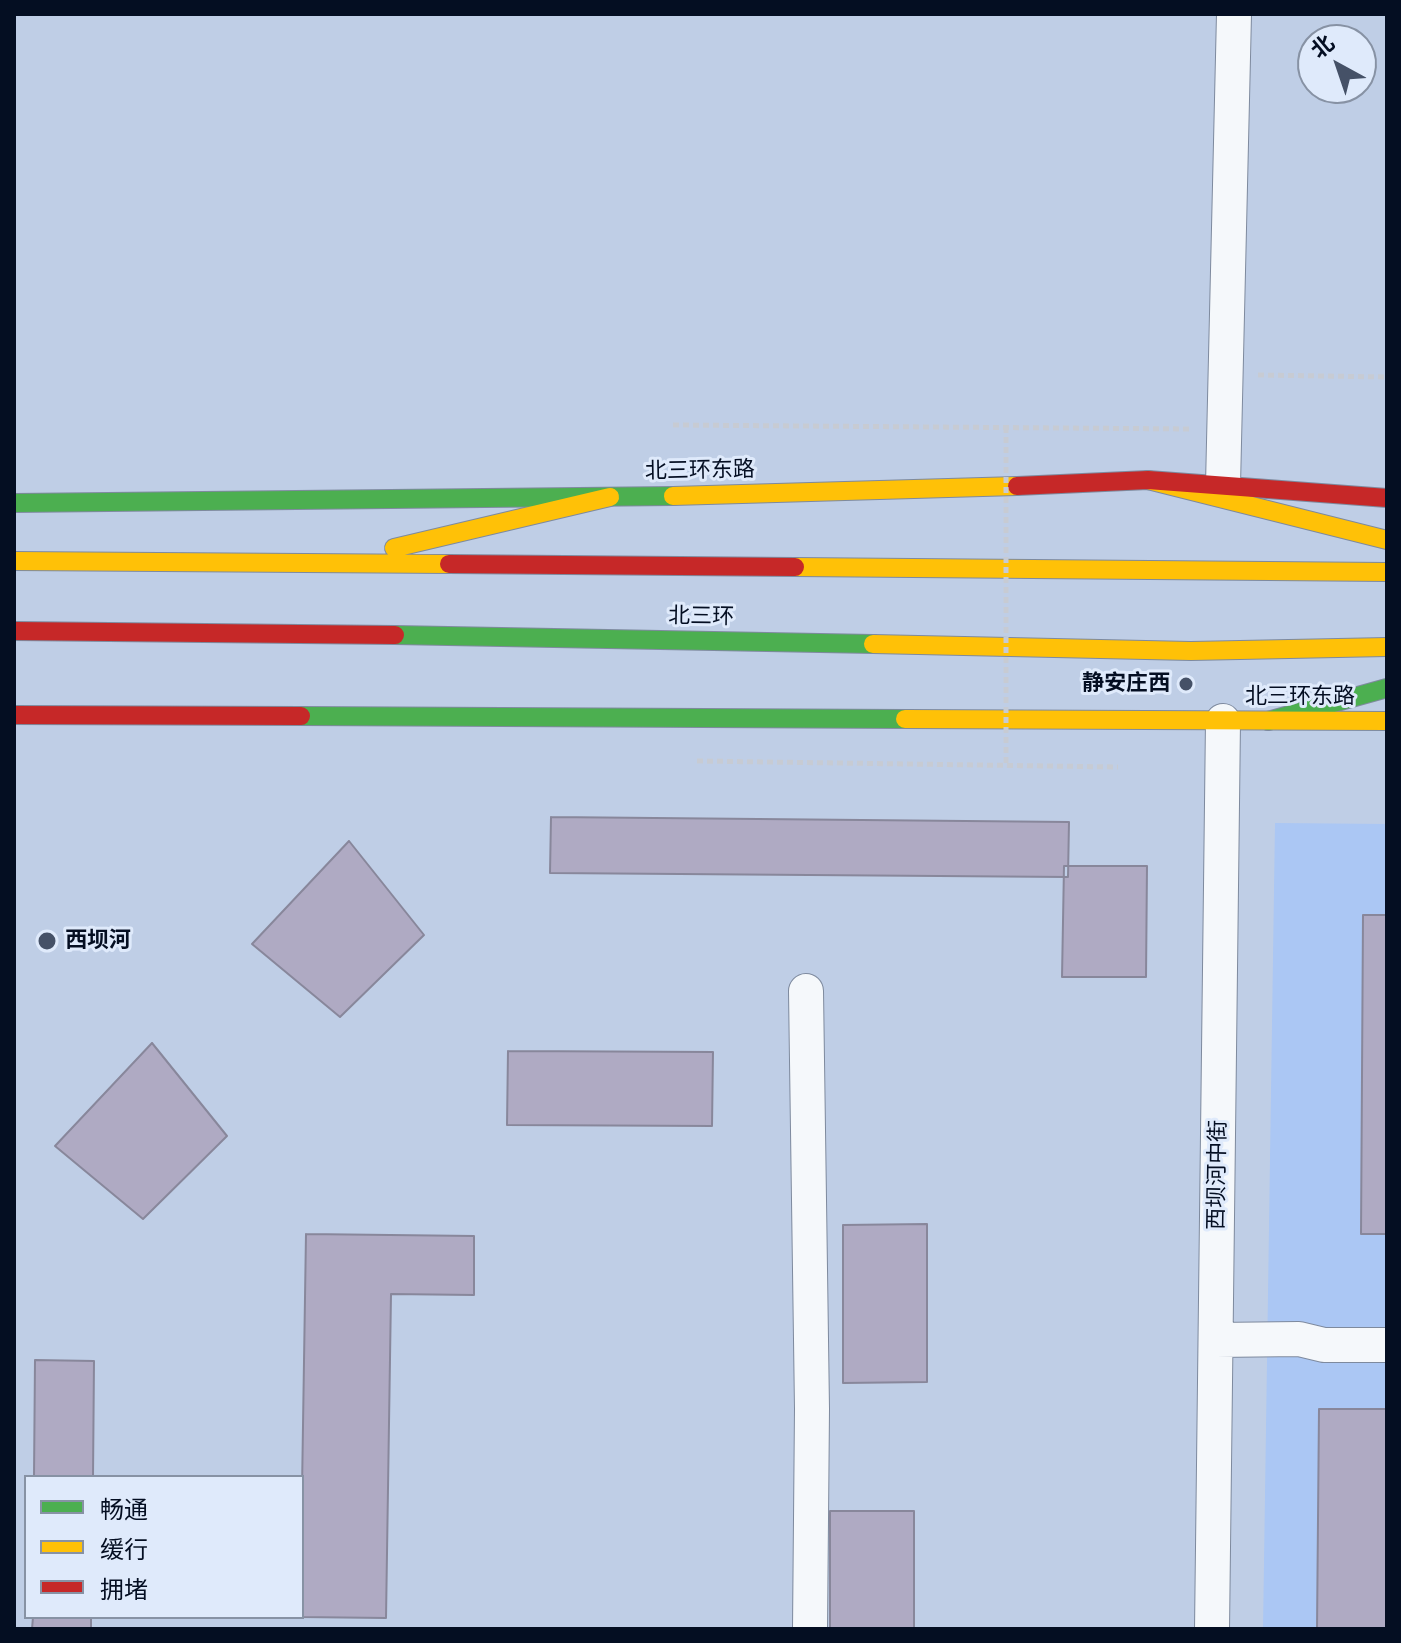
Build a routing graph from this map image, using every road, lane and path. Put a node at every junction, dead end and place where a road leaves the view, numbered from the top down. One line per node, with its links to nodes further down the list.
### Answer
1 (1234, 14): 2 (street)
2 (1225, 375): 3 (path); 6 (street)
3 (1387, 377)
4 (673, 425): 5 (path)
5 (1006, 427): 6 (path); 24 (path, bridge)
6 (1224, 430): 8 (street)
7 (1148, 480): 8 (main road, 北三环东路); 9 (main road, 北三环东路); 12 (main road)
8 (1223, 485): 10 (main road, 北三环东路)
9 (610, 497): 11 (main road, 北三环东路); 14 (main road)
10 (1387, 498)
11 (14, 503)
12 (1387, 540)
13 (14, 561): 14 (main road)
14 (323, 564): 15 (main road)
15 (1387, 572)
16 (14, 631): 17 (main road, 北三环)
17 (1387, 647)
18 (1387, 688): 21 (main road)
19 (14, 715): 20 (main road, 北三环东路)
20 (1223, 721): 21 (main road, 北三环东路); 27 (street, 西坝河中街)
21 (1268, 721): 22 (main road, 北三环东路)
22 (1387, 721)
23 (697, 761): 24 (path)
24 (1006, 765): 25 (path)
25 (1118, 767)
26 (806, 991): 29 (street)
27 (1216, 1340): 28 (street); 30 (street, 西坝河中街)
28 (1387, 1345)
29 (810, 1629)
30 (1212, 1629)

